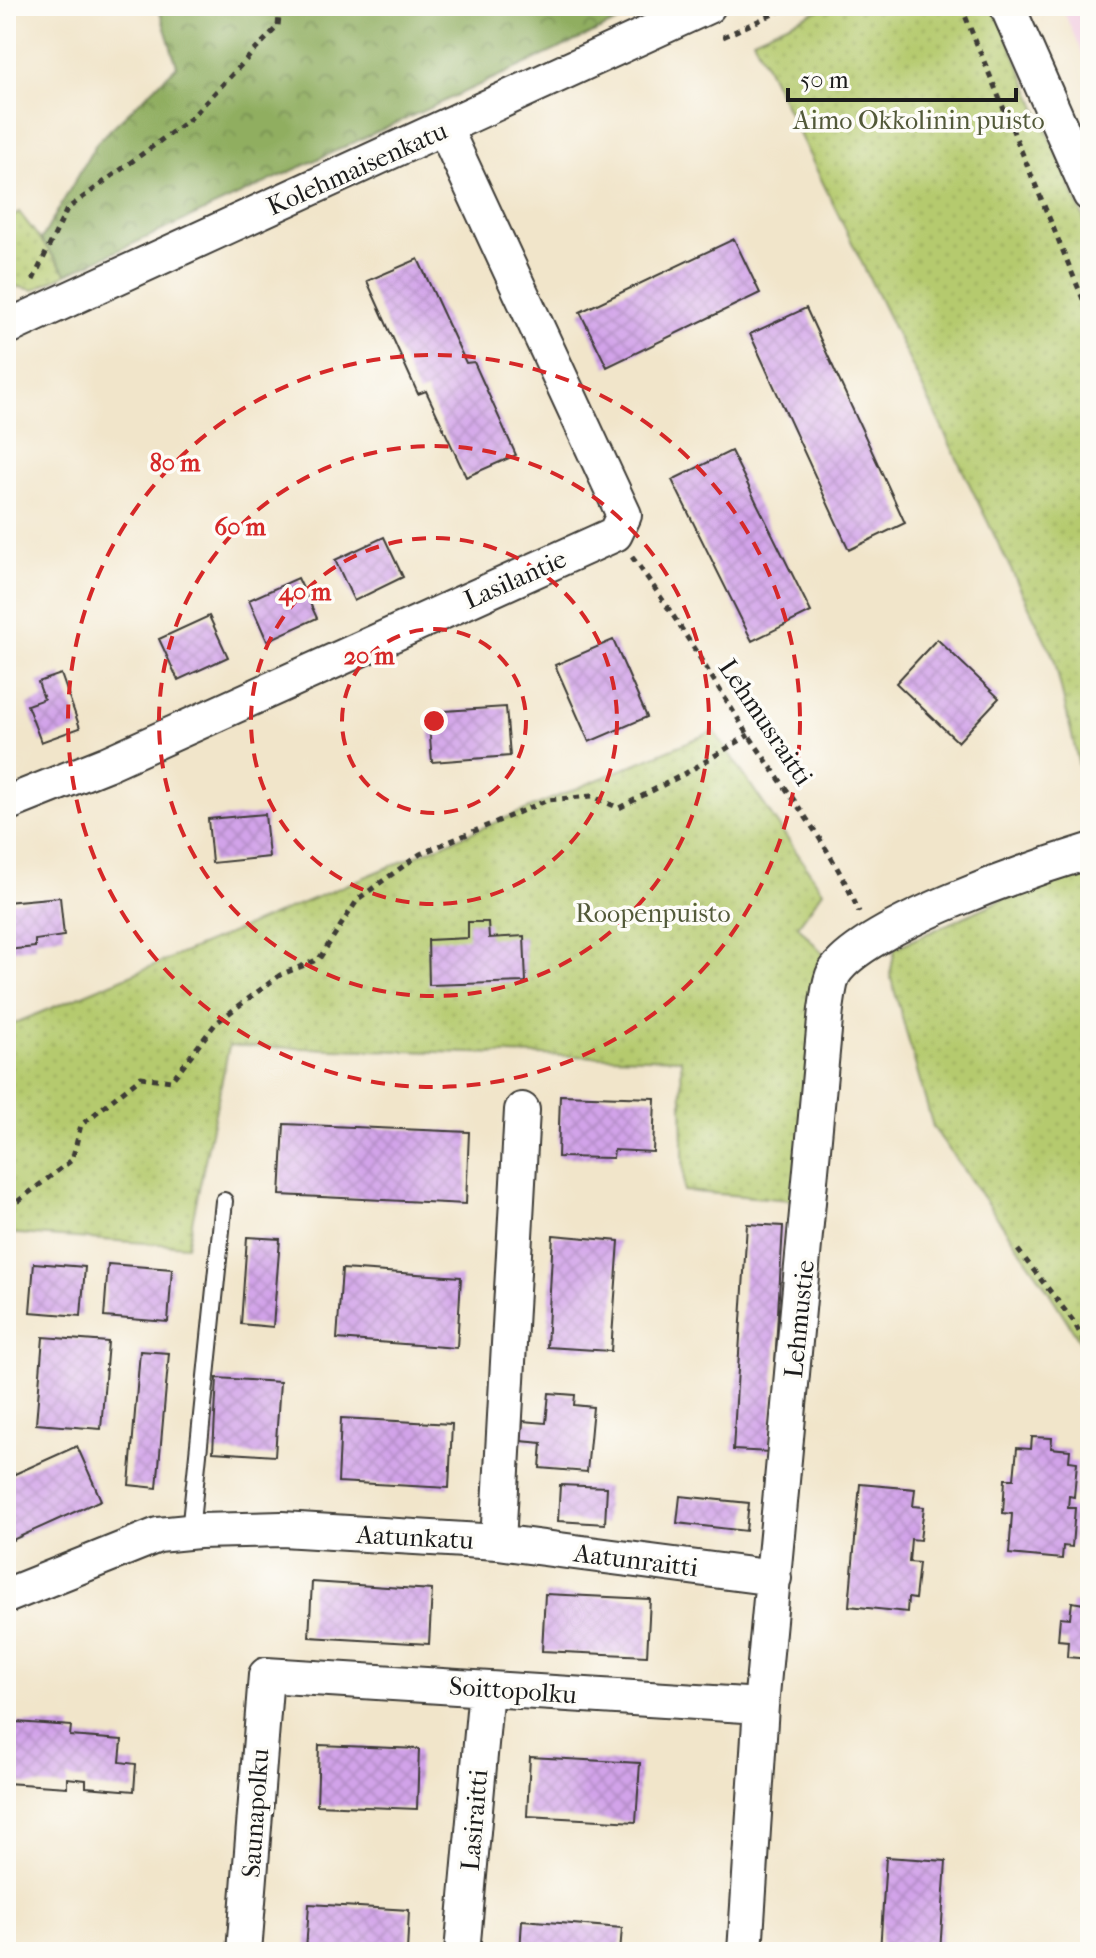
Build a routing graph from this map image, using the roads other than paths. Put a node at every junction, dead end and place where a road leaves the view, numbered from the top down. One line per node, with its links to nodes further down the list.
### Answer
1 (708, 6): 3 (street, Kolehmaisenkatu)
2 (1007, 6): 4 (street)
3 (445, 129): 5 (street, Kolehmaisenkatu); 6 (street, Lasilantie)
4 (1090, 194)
5 (9, 326)
6 (6, 804)
7 (1090, 851): 12 (street, Lehmustie)
8 (522, 1110): 11 (street, Aatunkatu)
9 (224, 1201): 10 (lane)
10 (190, 1532): 11 (street, Aatunkatu); 13 (street, Aatunkatu)
11 (498, 1542): 12 (street, Aatunraitti)
12 (774, 1578): 16 (street, Lehmustie)
13 (6, 1596)
14 (266, 1675): 15 (street, Soittopolku); 17 (street, Saunapolku)
15 (486, 1689): 16 (street, Soittopolku); 18 (street, Lasiraitti)
16 (761, 1706): 19 (street, Lehmustie)
17 (244, 1952)
18 (462, 1952)
19 (745, 1952)

